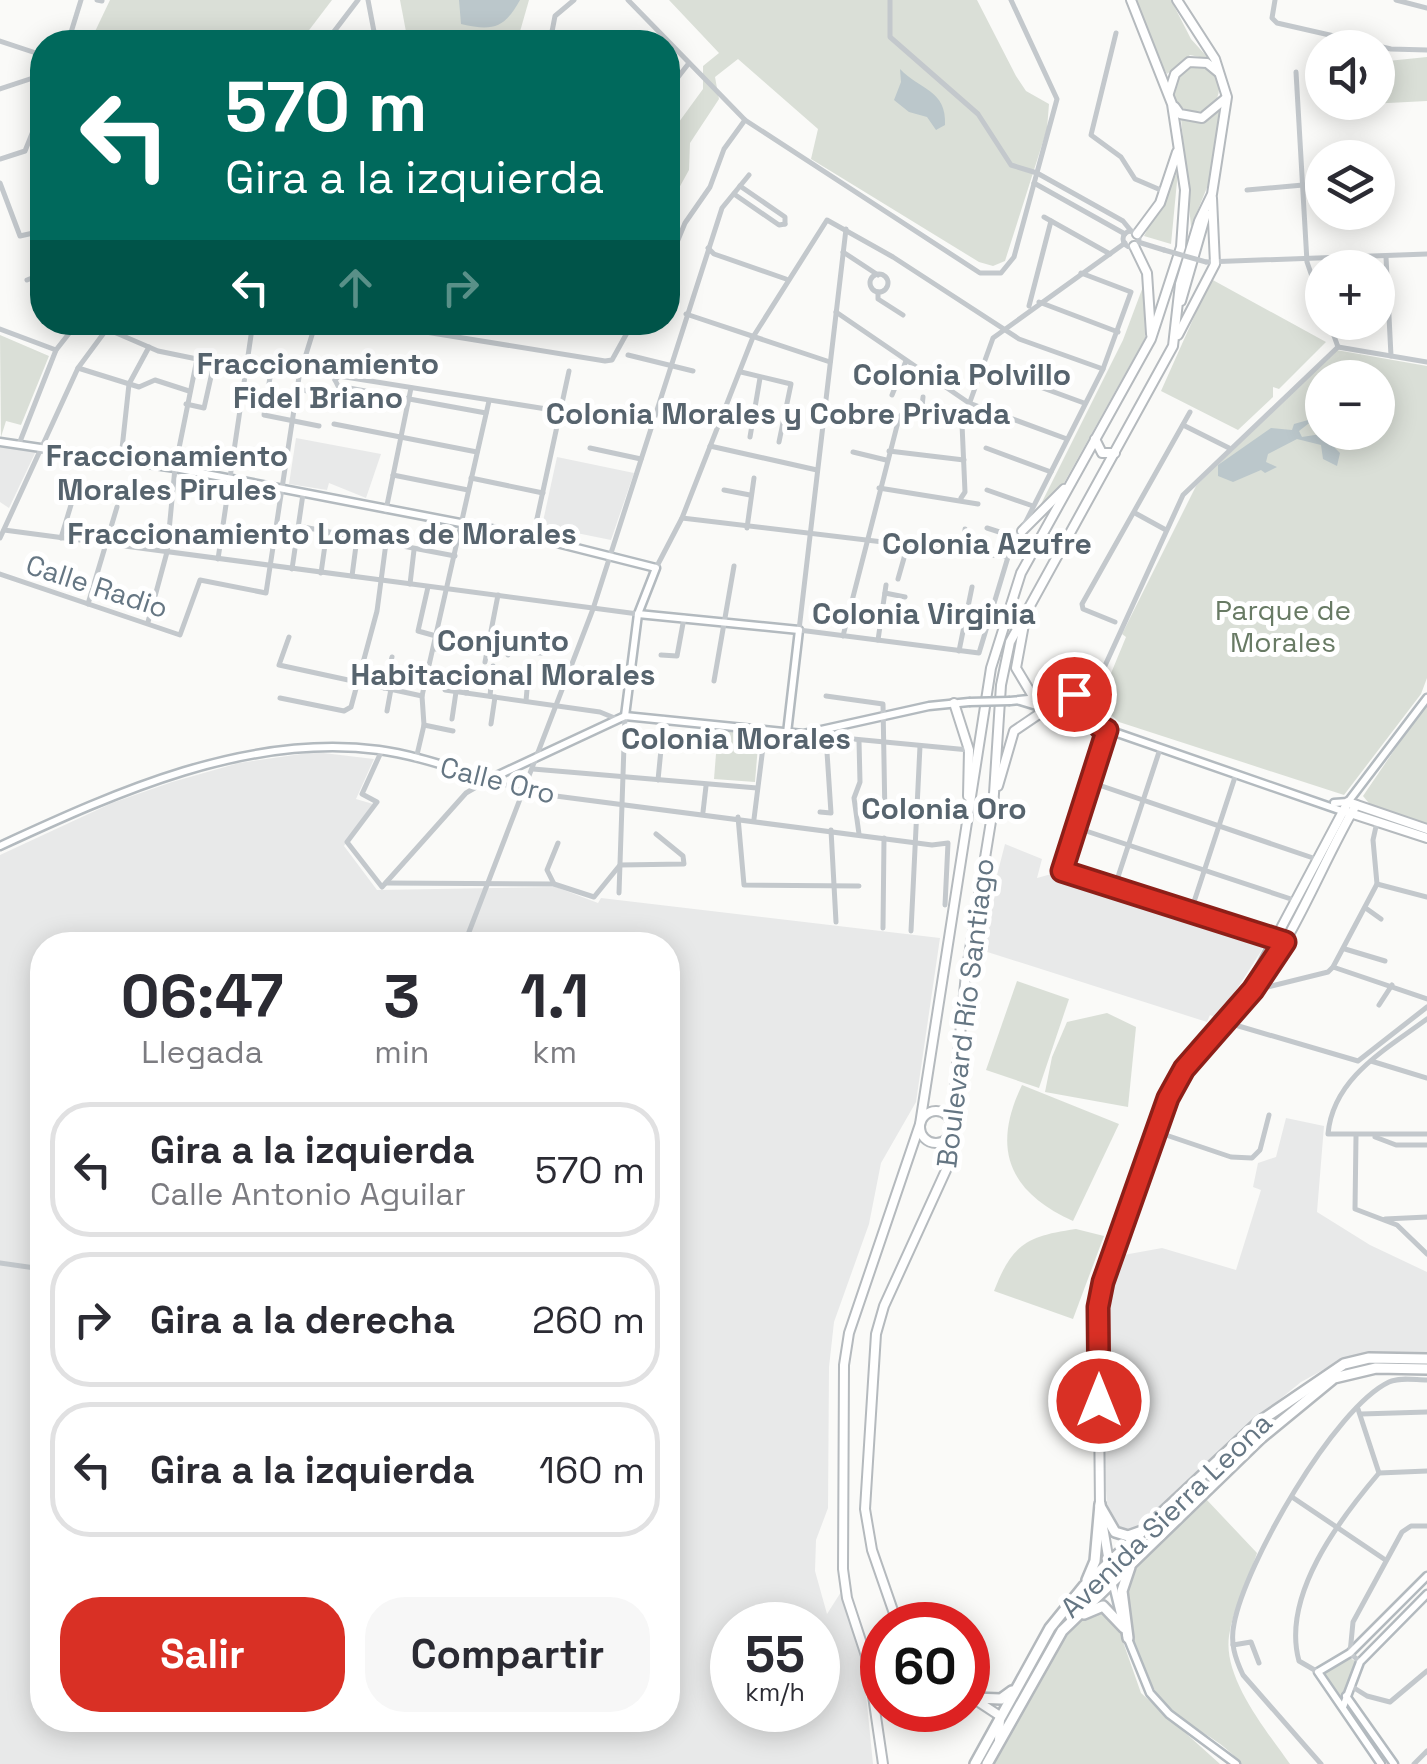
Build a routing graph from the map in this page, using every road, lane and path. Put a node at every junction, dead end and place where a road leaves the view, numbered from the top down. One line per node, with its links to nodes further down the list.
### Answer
1 (81, 0): 13 (street)
2 (358, 0): 14 (street)
3 (368, 0): 15 (street)
4 (574, 0): 16 (street)
5 (628, 0): 17 (street)
6 (890, 0): 35 (street)
7 (1012, 0): 35 (street)
8 (1131, 0): 30 (main road, Boulevard Río Santiago)
9 (1177, 0): 26 (main road, Boulevard Río Santiago)
10 (1275, 0): 20 (street)
11 (1396, 0): 12 (street)
12 (1427, 8)
13 (72, 30)
14 (335, 30)
15 (374, 30)
16 (552, 30)
17 (657, 30)
18 (1116, 33): 42 (street)
19 (0, 42): 21 (street)
20 (1427, 50)
21 (30, 51)
22 (680, 54): 23 (street)
23 (689, 63): 25 (street); 31 (street)
24 (1296, 72): 39 (street)
25 (680, 75)
26 (1222, 75): 29 (main road, Boulevard Río Santiago); 30 (main road)
27 (30, 79): 28 (street)
28 (0, 89)
29 (1226, 97): 30 (main road); 44 (main road, Boulevard Río Santiago)
30 (1170, 99): 33 (main road, Boulevard Río Santiago)
31 (745, 120): 38 (street); 49 (street)
32 (30, 139): 34 (street)
33 (1178, 148): 42 (main road); 85 (main road, Boulevard Río Santiago)
34 (0, 158)
35 (1036, 172): 38 (street); 45 (street)
36 (749, 175): 40 (street)
37 (0, 183): 48 (street)
38 (1034, 184): 46 (street)
39 (1303, 185): 41 (street); 52 (street)
40 (740, 186): 43 (street); 43 (street)
41 (1246, 190)
42 (1165, 192): 50 (main road)
43 (734, 194): 51 (street)
44 (1212, 194): 60 (main road); 88 (main road, Boulevard Río Santiago)
45 (1077, 196): 46 (street); 50 (street)
46 (1073, 204): 50 (street)
47 (846, 229): 53 (street); 65 (street); 72 (street)
48 (30, 234)
49 (680, 236)
50 (1132, 238): 55 (street); 60 (street, bridge); 85 (main road)
51 (708, 248): 54 (street); 58 (street)
52 (1306, 250)
53 (842, 252): 62 (street); 69 (street)
54 (714, 254): 58 (street); 65 (street)
55 (1110, 254): 61 (street); 68 (street)
56 (1427, 254): 57 (street)
57 (1395, 256)
58 (704, 261): 70 (street)
59 (1305, 262): 60 (street)
60 (1210, 263): 88 (main road)
61 (1082, 273): 67 (street); 74 (street)
62 (878, 274): 66 (street); 66 (street)
63 (30, 279): 64 (street)
64 (27, 280)
65 (786, 280): 84 (street)
66 (878, 292): 71 (street)
67 (1038, 302): 68 (street); 74 (street)
68 (1028, 309): 72 (street)
69 (836, 312): 96 (street); 98 (street)
70 (686, 314): 75 (street); 84 (street)
71 (903, 315)
72 (1002, 328): 102 (street); 104 (street)
73 (0, 329): 91 (street)
74 (1118, 332): 104 (street)
75 (680, 333)
76 (68, 335): 91 (street)
77 (103, 335): 103 (street)
78 (121, 335): 89 (street)
79 (250, 335): 101 (street)
80 (312, 335): 94 (street)
81 (458, 335): 82 (street)
82 (626, 335)
83 (679, 335): 100 (street)
84 (753, 337): 98 (street); 108 (street)
85 (1151, 339): 135 (main road, Boulevard Río Santiago)
86 (1335, 340): 90 (street)
87 (1390, 340): 93 (street)
88 (1173, 346): 147 (main road, Boulevard Río Santiago)
89 (149, 347): 111 (street); 114 (street)
90 (1338, 347): 93 (street); 143 (street)
91 (56, 350): 138 (street)
92 (628, 355): 100 (street)
93 (1391, 356): 99 (street)
94 (306, 357): 97 (street); 109 (street)
95 (215, 359): 121 (street)
96 (906, 361): 116 (street); 120 (street)
97 (333, 362)
98 (830, 362): 154 (street)
99 (1427, 362)
100 (670, 365): 107 (street); 149 (street)
101 (244, 366): 105 (street); 161 (street)
102 (982, 366): 120 (street); 122 (street)
103 (78, 368): 111 (street); 139 (street)
104 (1103, 369): 122 (street)
105 (270, 371): 109 (street); 127 (street)
106 (569, 371): 123 (street)
107 (693, 371)
108 (740, 372): 110 (street); 140 (street)
109 (299, 376): 113 (street)
110 (760, 378): 133 (street); 137 (street)
111 (128, 384): 114 (street); 148 (street)
112 (410, 388): 118 (street); 118 (street); 119 (street)
113 (298, 389): 115 (street); 127 (street)
114 (189, 391): 121 (street)
115 (322, 394)
116 (892, 395)
117 (923, 397): 126 (street)
118 (408, 399): 125 (street); 132 (street)
119 (490, 401): 123 (street); 125 (street)
120 (969, 403): 129 (street); 134 (street)
121 (186, 404): 153 (street)
122 (1084, 404): 134 (street)
123 (560, 411): 168 (street)
124 (1190, 412): 130 (street)
125 (486, 413): 145 (street)
126 (922, 417): 129 (street); 144 (street)
127 (293, 420): 131 (street); 164 (street)
128 (334, 424): 132 (street)
129 (962, 424): 151 (street)
130 (1183, 425): 143 (street); 176 (street)
131 (319, 426)
132 (400, 437): 145 (street); 157 (street)
133 (750, 437)
134 (1067, 439): 155 (street)
135 (1094, 439): 147 (main road); 152 (main road, Boulevard Río Santiago)
136 (0, 442): 138 (main road)
137 (778, 442)
138 (19, 444): 139 (main road)
139 (43, 445): 148 (main road); 183 (street)
140 (710, 446): 154 (street); 177 (street)
141 (590, 448): 149 (street)
142 (986, 448): 155 (street)
143 (1228, 448): 184 (street)
144 (889, 451): 150 (street); 151 (street)
145 (476, 452): 158 (street)
146 (852, 452): 150 (street)
147 (1115, 453): 156 (main road, Boulevard Río Santiago)
148 (120, 458): 153 (main road)
149 (642, 459): 200 (street)
150 (886, 460): 163 (street)
151 (964, 460): 171 (street)
152 (1083, 461): 156 (main road); 160 (main road, Boulevard Río Santiago)
153 (175, 468): 161 (main road); 198 (street)
154 (817, 470): 187 (street)
155 (1051, 472): 175 (street)
156 (1104, 472): 220 (main road, Boulevard Río Santiago)
157 (393, 475): 165 (street); 174 (street)
158 (470, 478): 165 (street); 168 (street)
159 (754, 478): 170 (street)
160 (1074, 478): 175 (main road); 298 (main road, Boulevard Río Santiago)
161 (229, 480): 164 (main road); 202 (street)
162 (77, 485): 190 (street)
163 (879, 488): 171 (street); 192 (street)
164 (283, 490): 169 (main road); 203 (street)
165 (468, 490): 178 (street)
166 (724, 490): 170 (street)
167 (988, 490): 175 (street)
168 (543, 493): 188 (street)
169 (303, 494): 174 (main road); 179 (street)
170 (752, 496): 180 (street)
171 (961, 498): 172 (street)
172 (978, 504)
173 (117, 507): 195 (street)
174 (386, 510): 178 (main road)
175 (1035, 512): 186 (main road)
176 (1135, 513): 184 (street); 224 (street)
177 (682, 518): 180 (street); 205 (street)
178 (461, 524): 188 (main road); 199 (street)
179 (298, 526): 185 (street); 206 (street)
180 (746, 528): 187 (street)
181 (987, 528): 186 (street)
182 (965, 529): 197 (street)
183 (4, 530): 189 (street); 190 (street)
184 (1166, 530): 245 (street)
185 (327, 532): 191 (street); 207 (street)
186 (1020, 534): 201 (street)
187 (809, 536): 192 (street); 226 (street)
188 (533, 537): 200 (main road)
189 (0, 538)
190 (61, 538): 195 (street)
191 (357, 538): 193 (street); 209 (street)
192 (866, 540): 194 (street); 228 (street)
193 (386, 544): 196 (street); 210 (street)
194 (908, 544): 197 (street); 211 (street)
195 (106, 545): 198 (street); 218 (street)
196 (414, 550): 199 (street); 212 (street)
197 (964, 551): 201 (street)
198 (167, 552): 202 (street); 223 (street)
199 (455, 556): 215 (street)
200 (611, 556): 205 (main road); 219 (street)
201 (1008, 557): 233 (street)
202 (218, 559): 203 (street)
203 (271, 566): 206 (street); 223 (street, Calle Radio)
204 (734, 566): 225 (street)
205 (656, 568): 221 (main road)
206 (292, 569): 207 (street)
207 (321, 573): 209 (street)
208 (0, 574): 218 (street, Calle Radio)
209 (352, 576): 210 (street)
210 (380, 580): 212 (street); 244 (street)
211 (898, 580)
212 (410, 584): 213 (street)
213 (428, 586): 215 (street); 227 (street)
214 (972, 588): 233 (street)
215 (448, 589): 216 (street); 227 (street)
216 (498, 595): 219 (street); 235 (street)
217 (904, 597): 231 (street)
218 (88, 604): 223 (street, Calle Radio)
219 (593, 609): 221 (street); 260 (street)
220 (1026, 613): 255 (main road); 297 (main road, Boulevard Río Santiago)
221 (638, 614): 222 (main road); 267 (main road)
222 (684, 618): 225 (main road); 237 (street)
223 (148, 622)
224 (1115, 622)
225 (724, 623): 226 (main road); 243 (street)
226 (799, 630): 228 (street); 274 (main road)
227 (436, 636): 232 (street)
228 (842, 636): 231 (street)
229 (289, 637): 244 (street)
230 (511, 638): 236 (street)
231 (878, 640): 233 (street)
232 (434, 648): 235 (street); 251 (street)
233 (959, 652)
234 (542, 653): 236 (street)
235 (487, 654): 236 (street); 239 (street)
236 (508, 655)
237 (661, 655)
238 (392, 657): 246 (street)
239 (485, 662)
240 (469, 665): 249 (street)
241 (494, 666): 252 (street)
242 (528, 678): 258 (street)
243 (714, 680)
244 (357, 682): 246 (street); 254 (street)
245 (1097, 682): 250 (street); 261 (street); 271 (main road)
246 (388, 688): 251 (street); 263 (street)
247 (446, 690): 248 (street)
248 (456, 692): 249 (street); 266 (street)
249 (466, 693): 252 (street)
250 (1072, 694): 255 (main road); 261 (main road); 265 (main road)
251 (422, 696): 270 (street)
252 (493, 696): 258 (street); 269 (street)
253 (826, 696): 264 (street)
254 (280, 698)
255 (1034, 698): 257 (main road)
256 (1427, 698): 296 (main road)
257 (1019, 700): 259 (main road, bridge); 262 (main road)
258 (526, 701): 260 (street)
259 (954, 703): 264 (main road); 282 (main road)
260 (558, 706): 267 (street); 283 (street)
261 (1086, 706): 265 (main road); 271 (main road)
262 (1046, 710): 265 (main road); 297 (main road)
263 (387, 711)
264 (887, 716): 275 (main road); 278 (street)
265 (1071, 717): 271 (main road)
266 (452, 718)
267 (621, 718): 268 (main road); 283 (main road); 287 (street)
268 (664, 719): 273 (main road); 289 (street)
269 (491, 724)
270 (424, 725): 272 (street); 284 (street)
271 (1102, 729): 280 (main road); 290 (street)
272 (453, 730)
273 (765, 731): 274 (main road); 292 (street)
274 (786, 733): 275 (main road)
275 (803, 734): 276 (street)
276 (826, 736): 277 (street); 300 (street)
277 (859, 741): 278 (street); 310 (street)
278 (887, 742): 279 (street); 302 (street)
279 (920, 746): 282 (street); 314 (street)
280 (1161, 747): 286 (main road); 294 (street)
281 (382, 750): 284 (main road, Calle Oro); 316 (main road, Calle Oro); 323 (street)
282 (969, 750): 298 (main road)
283 (538, 756): 285 (street); 288 (main road)
284 (416, 759): 288 (main road, Calle Oro)
285 (533, 769): 287 (street); 293 (street)
286 (1236, 772): 296 (main road); 305 (street)
287 (622, 778): 289 (street); 295 (street)
288 (490, 779): 293 (street, Calle Oro); 323 (street)
289 (658, 781): 291 (street)
290 (1090, 782): 294 (street); 306 (street)
291 (706, 786): 292 (street); 299 (street)
292 (757, 788): 303 (street)
293 (524, 792): 295 (street, Calle Oro); 320 (street)
294 (1143, 800): 305 (street); 315 (street)
295 (621, 804): 299 (street, Calle Oro); 318 (street)
296 (1349, 808): 304 (main road); 307 (main road); 317 (main road); 338 (main road)
297 (992, 809): 353 (main road, Boulevard Río Santiago)
298 (969, 811): 352 (main road, Boulevard Río Santiago)
299 (703, 812): 301 (street, Calle Oro)
300 (820, 812)
301 (738, 816): 303 (street, Calle Oro); 325 (street)
302 (885, 818)
303 (754, 819): 308 (street, Calle Oro)
304 (1377, 822): 312 (main road); 322 (street)
305 (1219, 826): 317 (street); 319 (street)
306 (1074, 827): 315 (street); 326 (street)
307 (1427, 828)
308 (831, 830): 310 (street, Calle Oro); 325 (street)
309 (656, 834): 318 (street)
310 (860, 834): 311 (street, Calle Oro)
311 (884, 838): 314 (street, Calle Oro); 335 (street)
312 (1427, 838)
313 (558, 843): 321 (street)
314 (916, 843): 330 (street, Calle Oro); 336 (street)
315 (1128, 845): 319 (street); 326 (street)
316 (0, 846)
317 (1318, 860): 329 (main road)
318 (620, 865): 321 (street); 327 (street)
319 (1204, 870): 329 (street); 332 (street)
320 (487, 884): 321 (street); 323 (street); 337 (street)
321 (554, 884)
322 (1377, 884): 328 (street); 331 (street)
323 (384, 885)
324 (859, 886): 325 (street)
325 (836, 887): 334 (street)
326 (1114, 888): 332 (street)
327 (619, 893)
328 (1427, 897)
329 (1297, 901): 338 (main road)
330 (945, 905)
331 (1367, 909): 333 (street); 339 (street)
332 (1190, 914): 338 (street)
333 (1381, 919)
334 (836, 922)
335 (883, 928)
336 (911, 931)
337 (469, 932)
338 (1281, 941): 343 (main road)
339 (1345, 949): 340 (street); 341 (street)
340 (1385, 960)
341 (1333, 967): 342 (street); 343 (street)
342 (1392, 985): 344 (street); 345 (street)
343 (1250, 989): 348 (main road)
344 (1427, 999)
345 (1379, 1005)
346 (1427, 1007): 348 (street)
347 (1427, 1020): 349 (street)
348 (1225, 1022): 354 (main road)
349 (1371, 1061): 350 (street); 356 (street)
350 (1427, 1078)
351 (1270, 1115): 354 (street)
352 (920, 1124): 353 (main road); 353 (main road); 390 (main road, Boulevard Río Santiago)
353 (953, 1129): 387 (main road, Boulevard Río Santiago)
354 (1156, 1132): 376 (main road)
355 (1424, 1134): 357 (street); 358 (street)
356 (1356, 1136): 357 (street); 360 (street)
357 (1375, 1137): 358 (street)
358 (1424, 1145)
359 (1427, 1217): 360 (street)
360 (1382, 1219): 361 (street)
361 (1427, 1254)
362 (0, 1264): 363 (street)
363 (30, 1268)
364 (1427, 1359): 367 (highway, Avenida Sierra Leona)
365 (1427, 1369): 370 (highway, Avenida Sierra Leona)
366 (1427, 1380): 368 (street)
367 (1309, 1384): 370 (highway); 371 (highway, Avenida Sierra Leona)
368 (1360, 1411): 369 (street); 374 (street); 375 (street)
369 (1427, 1412)
370 (1270, 1431): 372 (highway, Avenida Sierra Leona)
371 (1248, 1432): 372 (highway); 379 (highway, Avenida Sierra Leona)
372 (1241, 1460): 380 (highway, Avenida Sierra Leona)
373 (1427, 1471): 374 (street)
374 (1379, 1473): 377 (street)
375 (1292, 1497): 377 (street); 391 (street)
376 (1100, 1504): 379 (highway); 382 (main road); 385 (highway)
377 (1335, 1526): 381 (street); 396 (street)
378 (1427, 1526): 381 (street)
379 (1149, 1527): 382 (highway, Avenida Sierra Leona)
380 (1138, 1556): 384 (highway, Avenida Sierra Leona); 389 (highway)
381 (1384, 1560): 392 (street)
382 (1108, 1566): 384 (main road); 385 (highway, Avenida Sierra Leona)
383 (1427, 1576): 392 (main road)
384 (1112, 1580): 388 (highway, Avenida Sierra Leona); 389 (main road)
385 (1084, 1586): 397 (highway, Avenida Sierra Leona)
386 (1427, 1594): 393 (main road)
387 (890, 1602)
388 (1062, 1631): 389 (highway); 405 (highway, Avenida Sierra Leona)
389 (1126, 1633): 410 (main road)
390 (860, 1638)
391 (1233, 1645): 394 (street); 411 (street)
392 (1350, 1652): 393 (street); 396 (main road)
393 (1360, 1662): 398 (main road)
394 (1259, 1663)
395 (1427, 1671): 398 (street)
396 (1318, 1672): 401 (main road)
397 (1017, 1686): 400 (highway); 403 (highway, Avenida Sierra Leona)
398 (1351, 1686): 399 (main road)
399 (1346, 1696): 401 (main road); 413 (main road)
400 (990, 1698)
401 (1342, 1708): 412 (main road)
402 (990, 1709): 403 (main road)
403 (1000, 1716): 405 (main road); 408 (highway, Avenida Sierra Leona)
404 (878, 1732): 407 (main road, Boulevard Río Santiago)
405 (999, 1741): 409 (highway, Avenida Sierra Leona)
406 (1427, 1751): 414 (street)
407 (883, 1764)
408 (975, 1764)
409 (987, 1764)
410 (1236, 1764)
411 (1321, 1764)
412 (1381, 1764)
413 (1394, 1764)
414 (1414, 1764)

